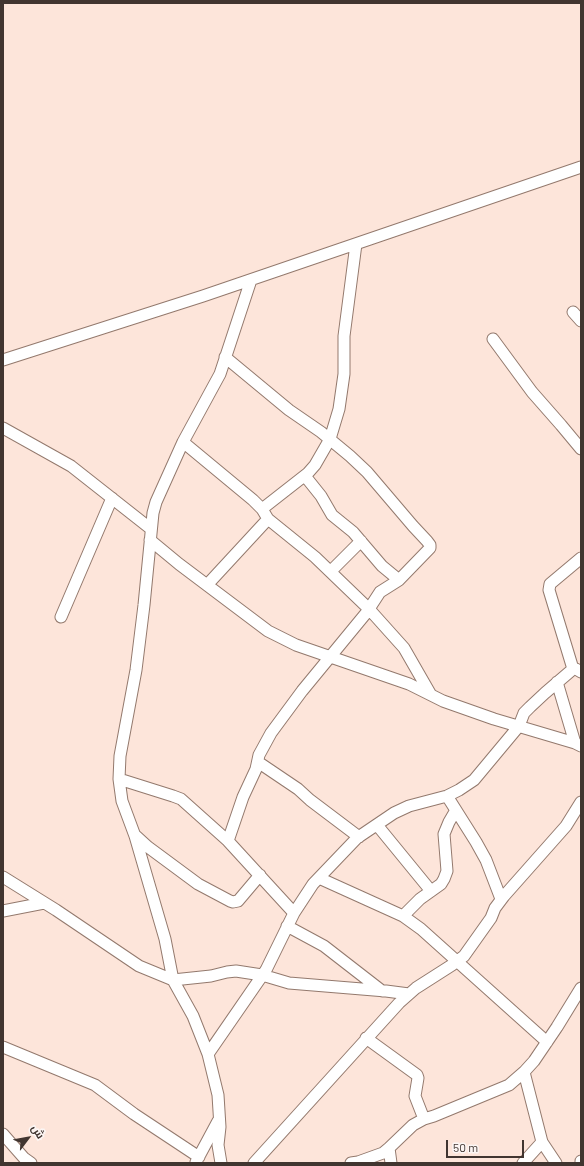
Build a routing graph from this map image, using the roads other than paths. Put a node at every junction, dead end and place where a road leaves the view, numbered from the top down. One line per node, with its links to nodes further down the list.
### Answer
1 (581, 167): 2 (street)
2 (356, 244): 3 (street); 10 (street)
3 (251, 280): 7 (street); 8 (street)
4 (573, 312): 5 (street)
5 (581, 321)
6 (493, 339): 12 (street)
7 (225, 357): 10 (street); 11 (street)
8 (3, 360)
9 (3, 428): 14 (street)
10 (330, 439): 13 (street); 21 (street)
11 (183, 442): 15 (street); 17 (street)
12 (581, 449)
13 (305, 476): 15 (street); 18 (street)
14 (112, 498): 17 (street); 24 (street)
15 (262, 509): 16 (street)
16 (268, 519): 20 (street); 22 (street)
17 (151, 535): 22 (street); 32 (street)
18 (361, 542): 20 (street); 21 (street)
19 (581, 558): 26 (street)
20 (331, 571): 23 (street)
21 (399, 580): 23 (street)
22 (207, 585): 25 (street)
23 (369, 609): 25 (street); 28 (street)
24 (61, 617)
25 (331, 657): 28 (street); 31 (street)
26 (577, 671): 27 (street)
27 (557, 682): 29 (street); 30 (street)
28 (431, 695): 29 (street)
29 (519, 726): 30 (street); 33 (street)
30 (578, 745)
31 (258, 762): 38 (street); 39 (street)
32 (119, 779): 37 (street); 39 (street)
33 (447, 796): 35 (street); 36 (street)
34 (581, 802): 44 (street)
35 (456, 810): 43 (street); 44 (street)
36 (377, 825): 38 (street); 43 (street)
37 (135, 836): 40 (street); 52 (street)
38 (359, 837): 42 (street)
39 (228, 842): 40 (street)
40 (260, 875): 47 (street)
41 (3, 877): 45 (street)
42 (319, 878): 47 (street); 48 (street)
43 (431, 890): 48 (street)
44 (501, 899): 50 (street)
45 (44, 903): 46 (street); 52 (street)
46 (3, 911)
47 (294, 913): 49 (street)
48 (403, 916): 50 (street)
49 (287, 926): 51 (street); 54 (street)
50 (457, 961): 55 (street); 57 (street)
51 (262, 975): 52 (street); 54 (street); 59 (street)
52 (173, 980): 59 (street)
53 (581, 988): 57 (street)
54 (382, 991): 55 (street)
55 (409, 994): 56 (street)
56 (366, 1038): 62 (street); 69 (street)
57 (547, 1042): 60 (street)
58 (3, 1047): 66 (street)
59 (208, 1054): 61 (street)
60 (524, 1072): 62 (street); 64 (street)
61 (219, 1119): 66 (street); 68 (street)
62 (424, 1119): 65 (street)
63 (3, 1134): 67 (street)
64 (542, 1142): 72 (street); 73 (street)
65 (389, 1148): 70 (street); 71 (street)
66 (197, 1160)
67 (31, 1163)
68 (221, 1163)
69 (254, 1163)
70 (351, 1163)
71 (391, 1163)
72 (523, 1163)
73 (556, 1163)

